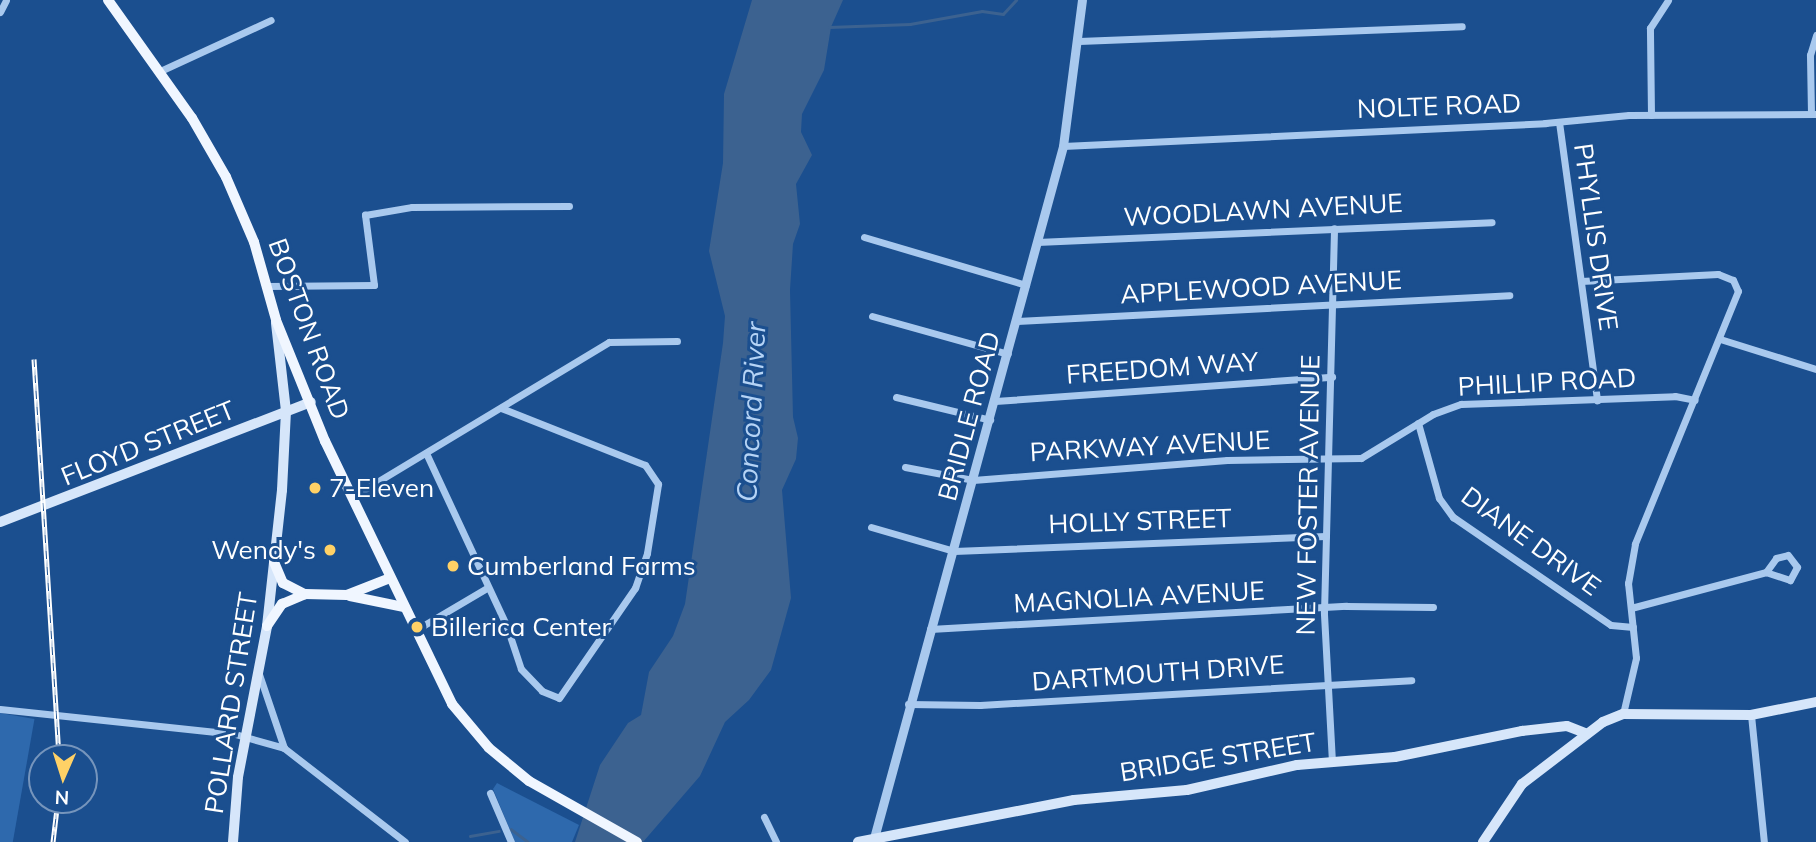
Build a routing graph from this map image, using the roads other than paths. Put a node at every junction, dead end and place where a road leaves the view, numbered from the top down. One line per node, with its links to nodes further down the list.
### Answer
1 (6, 0): 5 (street)
2 (108, 0): 10 (main road, BOSTON ROAD)
3 (1082, 0): 9 (street, BRIDLE ROAD)
4 (1668, 0): 12 (street)
5 (0, 12)
6 (271, 20): 10 (street)
7 (1461, 26): 9 (street)
8 (1816, 35): 11 (street)
9 (1079, 41): 14 (street, BRIDLE ROAD)
10 (158, 72): 22 (main road, BOSTON ROAD)
11 (1814, 114): 12 (street, NOLTE ROAD)
12 (1651, 115): 13 (street, NOLTE ROAD)
13 (1559, 122): 14 (street, NOLTE ROAD); 20 (street, PHYLLIS DRIVE)
14 (1063, 146): 19 (street, BRIDLE ROAD)
15 (569, 206): 22 (street)
16 (1492, 222): 17 (street, WOODLAWN AVENUE)
17 (1334, 228): 19 (street, WOODLAWN AVENUE); 24 (street, NEW FOSTER AVENUE)
18 (864, 237): 21 (street)
19 (1037, 242): 21 (street, BRIDLE ROAD)
20 (1581, 282): 28 (street); 34 (street, PHYLLIS DRIVE)
21 (1026, 285): 27 (street, BRIDLE ROAD)
22 (268, 286): 26 (main road, BOSTON ROAD)
23 (1509, 295): 24 (street, APPLEWOOD AVENUE)
24 (1333, 304): 27 (street, APPLEWOOD AVENUE); 32 (street, NEW FOSTER AVENUE)
25 (872, 316): 30 (street)
26 (276, 320): 37 (main road, BOSTON ROAD); 39 (main road, POLLARD STREET)
27 (1017, 321): 30 (street, BRIDLE ROAD)
28 (1720, 339): 31 (street); 35 (street)
29 (677, 341): 38 (street)
30 (1008, 354): 36 (street, BRIDLE ROAD)
31 (1816, 369)
32 (1332, 377): 36 (street, FREEDOM WAY); 45 (street, NEW FOSTER AVENUE)
33 (896, 397): 40 (street)
34 (1597, 400): 35 (street, PHILLIP ROAD); 42 (street, PHILLIP ROAD)
35 (1695, 400): 61 (street)
36 (995, 401): 40 (street, BRIDLE ROAD)
37 (311, 402): 39 (main road, FLOYD STREET); 48 (main road, BOSTON ROAD)
38 (501, 408): 44 (street); 56 (street)
39 (286, 411): 41 (main road, FLOYD STREET); 43 (main road, POLLARD STREET)
40 (990, 419): 47 (street, BRIDLE ROAD)
41 (260, 423): 43 (main road); 49 (main road, FLOYD STREET)
42 (1418, 423): 45 (street, PHILLIP ROAD); 64 (street, DIANE DRIVE)
43 (285, 437): 53 (main road, POLLARD STREET)
44 (426, 453): 48 (street); 56 (street)
45 (1330, 459): 47 (street, PARKWAY AVENUE); 51 (street, NEW FOSTER AVENUE)
46 (905, 467): 47 (street, PARKWAY AVENUE)
47 (973, 480): 52 (street, BRIDLE ROAD)
48 (352, 497): 55 (main road, BOSTON ROAD)
49 (0, 523)
50 (871, 527): 52 (street, HOLLY STREET)
51 (1326, 536): 52 (street, HOLLY STREET); 62 (street, NEW FOSTER AVENUE)
52 (954, 551): 65 (street, BRIDLE ROAD)
53 (274, 562): 57 (main road); 63 (main road, POLLARD STREET)
54 (1766, 572): 61 (street)
55 (390, 578): 58 (main road); 59 (main road, BOSTON ROAD)
56 (488, 588): 66 (street)
57 (305, 594): 58 (main road); 63 (main road)
58 (347, 595): 59 (main road)
59 (403, 607): 66 (main road, BOSTON ROAD)
60 (1433, 607): 62 (street, MAGNOLIA AVENUE)
61 (1631, 608): 64 (street)
62 (1324, 609): 65 (street, MAGNOLIA AVENUE); 69 (street, NEW FOSTER AVENUE)
63 (267, 626): 67 (main road, POLLARD STREET)
64 (1633, 627): 73 (street)
65 (930, 629): 71 (street, BRIDLE ROAD)
66 (414, 631): 85 (main road, BOSTON ROAD)
67 (258, 674): 76 (main road, POLLARD STREET); 77 (street)
68 (1411, 680): 69 (street, DARTMOUTH DRIVE)
69 (1328, 683): 71 (street, DARTMOUTH DRIVE); 78 (street, NEW FOSTER AVENUE)
70 (1816, 702): 74 (main road)
71 (908, 704): 81 (street, BRIDLE ROAD)
72 (0, 709): 76 (street)
73 (1623, 714): 74 (main road); 75 (main road)
74 (1751, 715): 89 (street)
75 (1585, 733): 78 (main road, BRIDGE STREET); 88 (main road)
76 (245, 738): 77 (street); 82 (main road, POLLARD STREET)
77 (284, 748): 83 (street)
78 (1332, 762): 81 (main road, BRIDGE STREET)
79 (490, 793): 84 (street)
80 (764, 817): 86 (street)
81 (874, 838): 87 (main road, BRIDGE STREET)
82 (233, 842)
83 (405, 842)
84 (512, 842)
85 (637, 842)
86 (776, 842)
87 (858, 842)
88 (1483, 842)
89 (1764, 842)

